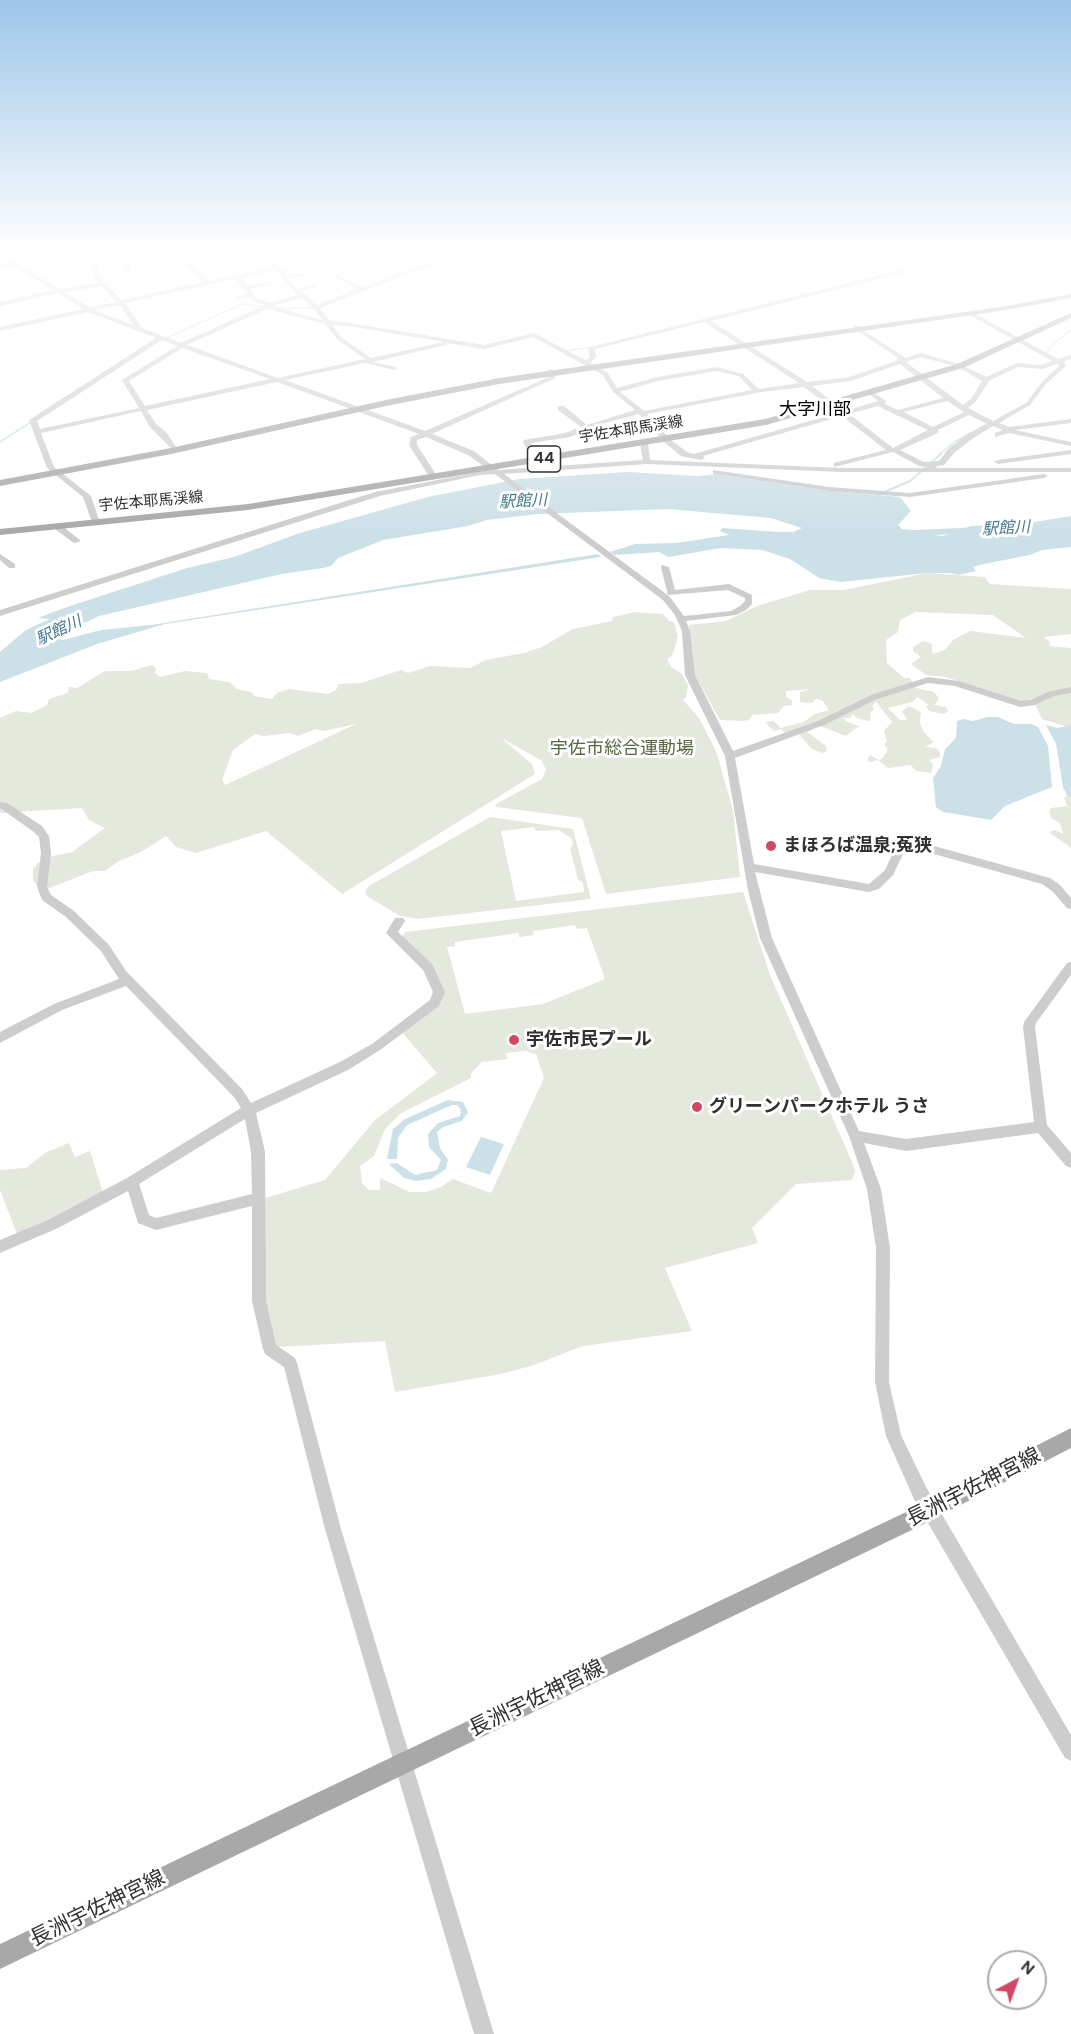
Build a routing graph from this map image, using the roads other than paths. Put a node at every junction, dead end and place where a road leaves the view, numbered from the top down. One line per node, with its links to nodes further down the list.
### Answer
1 (151, 345): 44 (street)
2 (182, 345): 22 (street); 33 (street)
3 (348, 345): 15 (street)
4 (440, 345): 15 (street)
5 (474, 345): 6 (street)
6 (497, 345)
7 (552, 345): 17 (street)
8 (606, 345): 17 (street)
9 (742, 345): 17 (main road); 24 (street)
10 (880, 345): 14 (street)
11 (1007, 345): 18 (main road, 宇佐本耶馬渓線 / 44)
12 (1030, 345): 16 (street)
13 (1071, 357): 16 (street)
14 (902, 360): 18 (street); 21 (street); 24 (street)
15 (367, 361): 19 (street); 22 (street)
16 (1059, 361): 23 (street); 39 (street)
17 (589, 365): 20 (main road); 26 (street)
18 (960, 366): 21 (main road, 宇佐本耶馬渓線 / 44); 23 (street)
19 (394, 368)
20 (551, 372): 31 (main road); 47 (street)
21 (923, 378): 27 (main road, 宇佐本耶馬渓線 / 44); 28 (street)
22 (278, 380): 31 (street); 33 (street)
23 (986, 380): 34 (street)
24 (806, 385): 25 (street); 29 (street)
25 (757, 391): 26 (street); 35 (street)
26 (615, 392): 35 (street)
27 (871, 393): 29 (main road, 宇佐本耶馬渓線 / 44); 30 (street)
28 (948, 399): 34 (street); 36 (street)
29 (832, 404): 37 (street); 50 (main road, 宇佐本耶馬渓線 / 44)
30 (880, 404): 36 (street); 37 (street)
31 (355, 408): 47 (street); 52 (main road); 64 (main road)
32 (561, 408): 41 (street)
33 (142, 409): 44 (street); 52 (street)
34 (966, 411): 39 (street); 40 (street)
35 (642, 412): 41 (street); 50 (street)
36 (897, 412): 45 (street)
37 (844, 414): 54 (street); 55 (street)
38 (1071, 421): 43 (street)
39 (991, 423): 43 (street); 49 (street)
40 (944, 426): 42 (street); 45 (street)
41 (585, 427): 56 (street)
42 (952, 430)
43 (1008, 430): 48 (street); 53 (street)
44 (39, 431): 64 (street)
45 (935, 431): 54 (street)
46 (961, 433): 49 (street)
47 (426, 434): 65 (street); 78 (street)
48 (998, 435)
49 (969, 437): 58 (street)
50 (667, 439): 51 (main road, 宇佐本耶馬渓線 / 44); 55 (street)
51 (644, 443): 56 (main road, 宇佐本耶馬渓線 / 44); 57 (street)
52 (172, 447): 64 (main road)
53 (1070, 449): 60 (street)
54 (893, 450): 58 (street); 59 (street)
55 (693, 457): 59 (street)
56 (536, 460): 65 (main road, 宇佐本耶馬渓線 / 44)
57 (647, 462): 60 (street); 69 (street)
58 (922, 464): 59 (street); 60 (street)
59 (837, 465)
60 (960, 468): 62 (street)
61 (700, 470): 66 (street)
62 (1003, 470): 63 (street); 66 (street)
63 (1071, 470): 66 (street)
64 (55, 472): 67 (main road); 70 (street)
65 (433, 476): 68 (main road, 宇佐本耶馬渓線 / 44)
66 (1017, 480)
67 (0, 481)
68 (398, 482): 69 (street); 70 (main road, 宇佐本耶馬渓線 / 44)
69 (378, 494): 77 (street)
70 (96, 523): 71 (main road, 宇佐本耶馬渓線 / 44)
71 (58, 526): 72 (main road, 宇佐本耶馬渓線 / 44); 73 (street)
72 (0, 532)
73 (77, 541)
74 (0, 556): 75 (street)
75 (12, 566)
76 (665, 567): 78 (street)
77 (0, 613)
78 (682, 619): 80 (street)
79 (1071, 690): 80 (street)
80 (730, 756): 82 (street)
81 (3, 805): 86 (street)
82 (749, 867): 83 (street); 90 (street)
83 (1071, 905)
84 (399, 921): 88 (street)
85 (1071, 966): 89 (street)
86 (128, 980): 87 (street); 88 (street)
87 (0, 1038)
88 (249, 1110): 92 (street); 93 (street)
89 (1041, 1127): 90 (street); 91 (street)
90 (855, 1136): 96 (street)
91 (1071, 1161)
92 (132, 1182): 93 (street); 94 (street)
93 (259, 1198): 98 (street)
94 (0, 1246)
95 (1071, 1438): 96 (main road, 長洲宇佐神宮線)
96 (931, 1510): 97 (street); 98 (main road, 長洲宇佐神宮線)
97 (1071, 1752)
98 (404, 1763): 99 (main road, 長洲宇佐神宮線); 100 (street)
99 (0, 1956)
100 (484, 2034)

